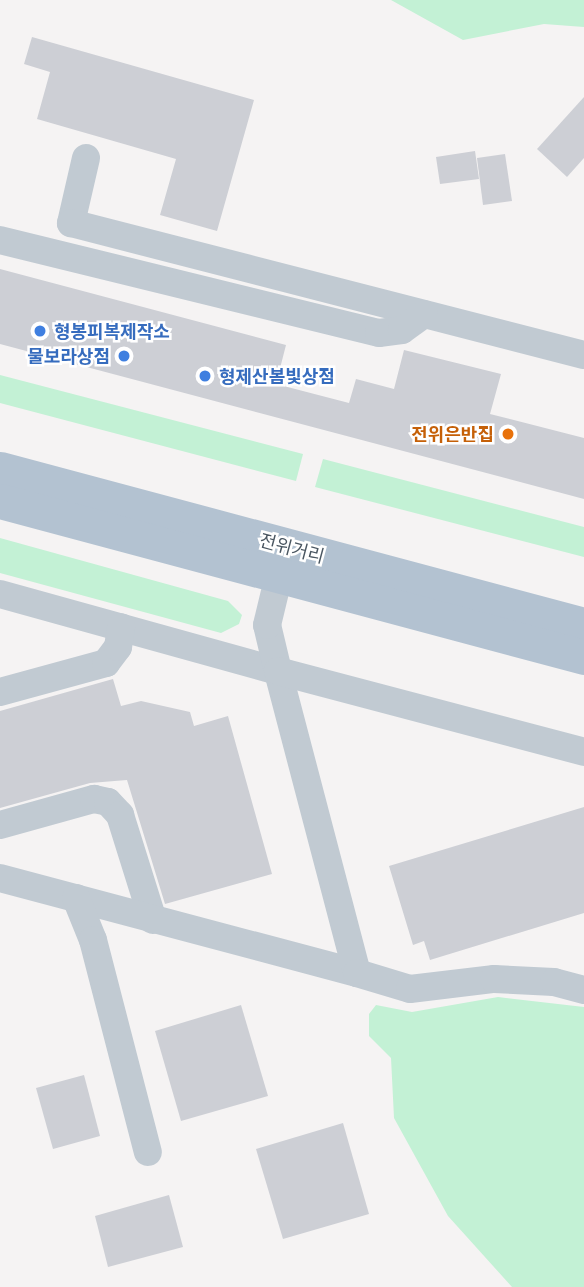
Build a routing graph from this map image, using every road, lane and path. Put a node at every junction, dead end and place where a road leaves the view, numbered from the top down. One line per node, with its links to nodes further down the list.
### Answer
1 (86, 158): 3 (street)
2 (0, 240): 3 (street)
3 (424, 314): 4 (street)
4 (584, 355)
5 (0, 469): 9 (main road, 전위거리)
6 (0, 501): 7 (main road, 전위거리)
7 (279, 575): 11 (main road, 전위거리); 12 (street)
8 (0, 594): 10 (street)
9 (584, 625)
10 (121, 627): 12 (street); 13 (street)
11 (584, 657)
12 (278, 671): 14 (street); 19 (street)
13 (0, 692)
14 (584, 752)
15 (0, 825): 18 (street)
16 (0, 878): 17 (street)
17 (76, 898): 18 (street); 21 (street)
18 (153, 920): 19 (street)
19 (357, 973): 20 (street)
20 (584, 990)
21 (148, 1152)

